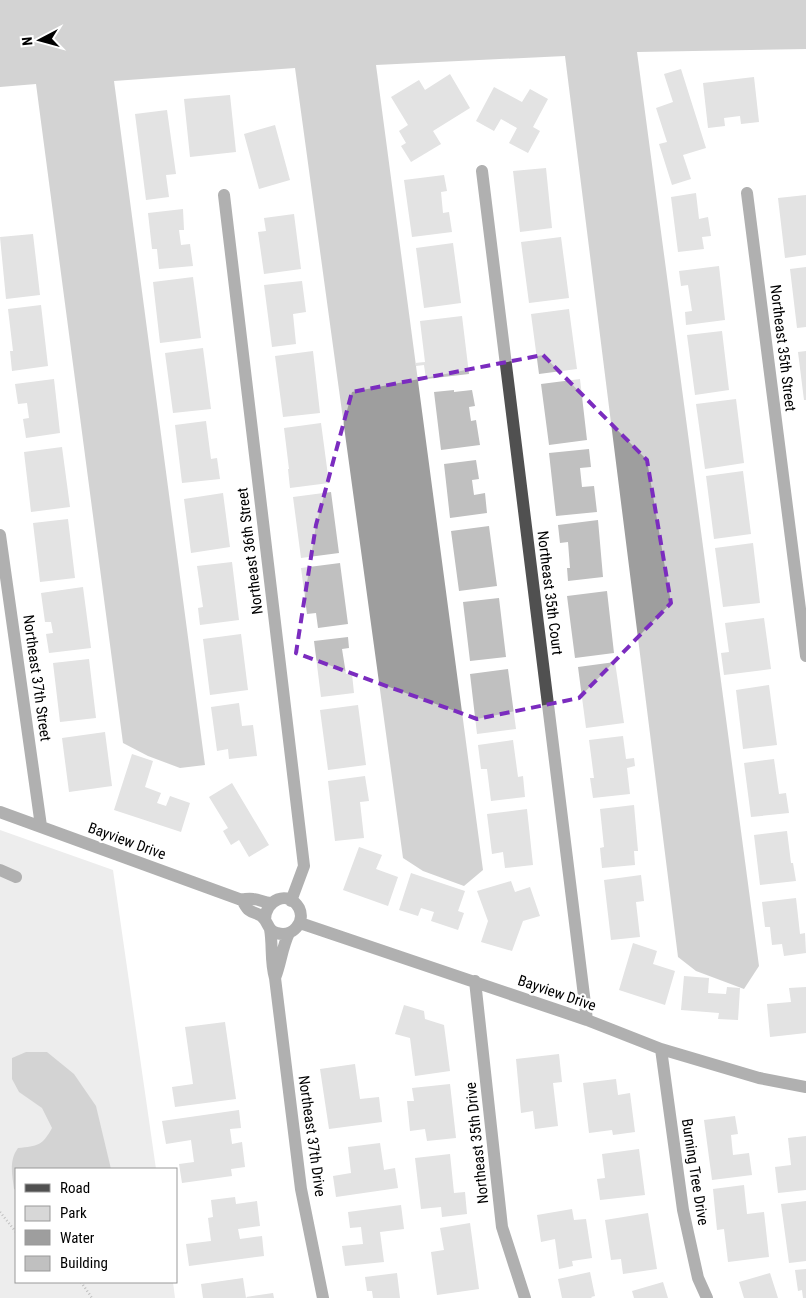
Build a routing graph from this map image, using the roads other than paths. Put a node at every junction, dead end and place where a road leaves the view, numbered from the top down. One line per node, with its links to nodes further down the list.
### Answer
1 (482, 171): 18 (street, Northeast 35th Court)
2 (747, 194): 5 (street, Northeast 35th Street)
3 (224, 195): 11 (street, Northeast 36th Street)
4 (0, 535): 7 (street, Northeast 37th Street)
5 (806, 656)
6 (0, 812): 7 (street, Bayview Drive)
7 (41, 826): 10 (street, Bayview Drive)
8 (0, 870): 9 (street)
9 (16, 877)
10 (242, 900): 12 (street, Bayview Drive); 14 (street, Bayview Drive)
11 (292, 901): 12 (street, Bayview Drive); 13 (street)
12 (271, 903): 14 (street)
13 (300, 923): 15 (street); 17 (street, Bayview Drive)
14 (268, 924): 15 (street, Bayview Drive); 16 (street, Northeast 37th Drive)
15 (289, 933): 16 (street, Northeast 37th Drive)
16 (275, 978): 21 (street, Northeast 37th Drive)
17 (475, 982): 18 (street, Bayview Drive); 22 (street, Northeast 35th Drive)
18 (587, 1020): 19 (street, Bayview Drive)
19 (661, 1049): 20 (street, Bayview Drive); 23 (street, Burning Tree Drive)
20 (806, 1087)
21 (323, 1298)
22 (525, 1298)
23 (706, 1298)

